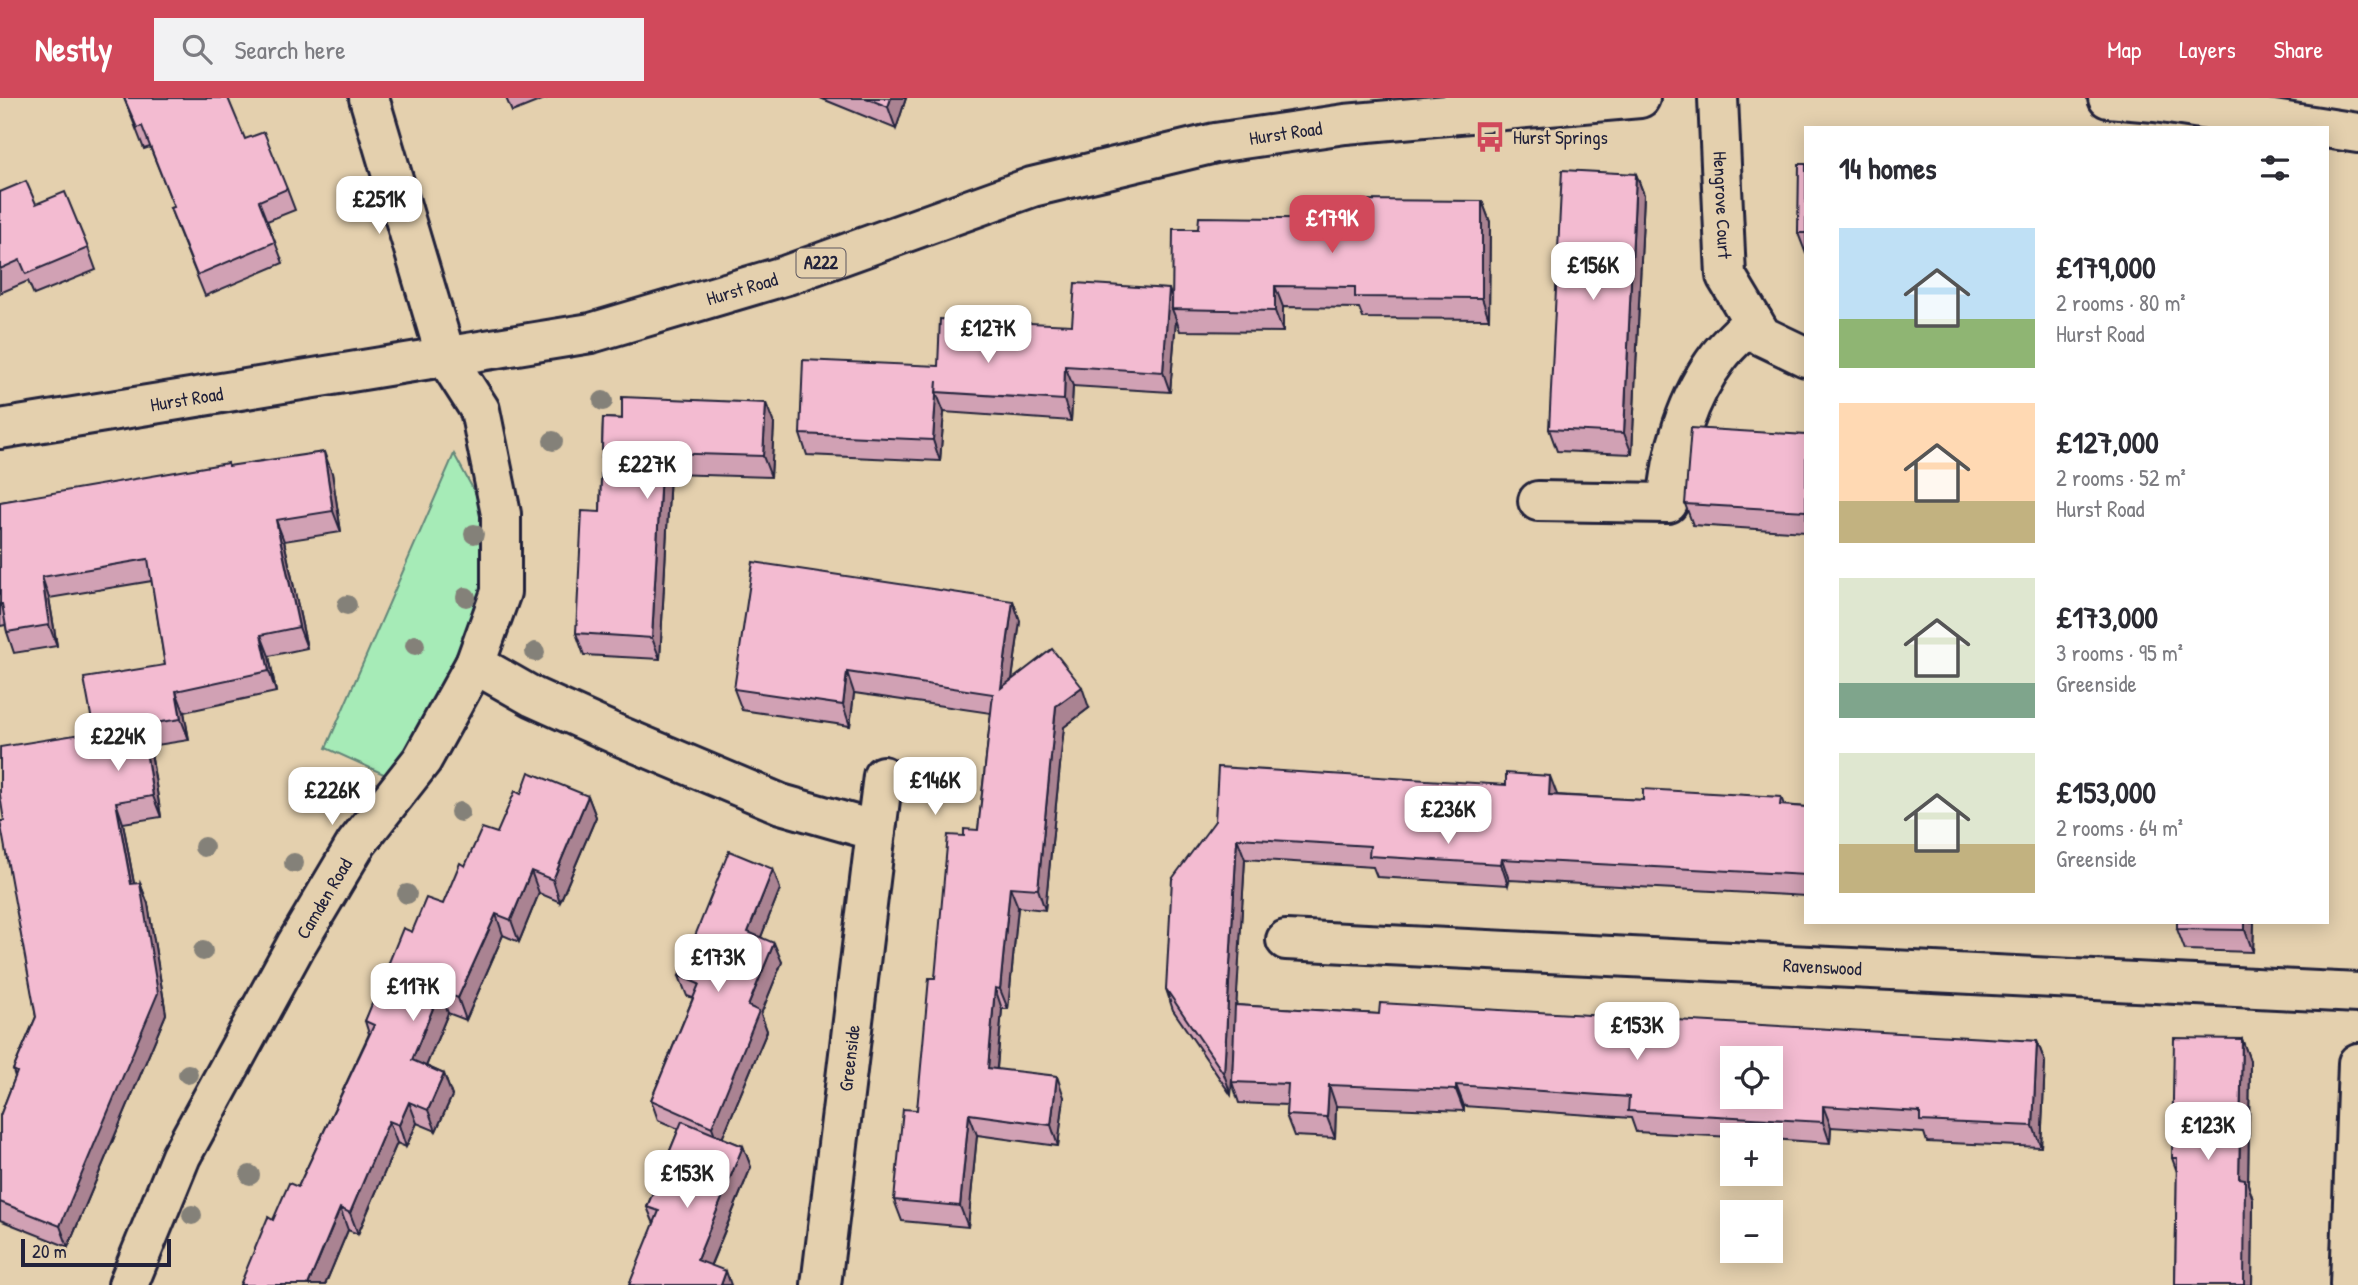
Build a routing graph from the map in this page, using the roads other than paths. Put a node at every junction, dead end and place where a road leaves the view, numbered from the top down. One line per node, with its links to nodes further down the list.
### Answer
1 (369, 98): 10 (street, Camden Road)
2 (1640, 98): 5 (street, Hurst Road / A222)
3 (1718, 98): 8 (street, Hengrove Court)
4 (2108, 98): 6 (street)
5 (1564, 101): 10 (street, Hurst Road / A222)
6 (2263, 107): 7 (street)
7 (2358, 133)
8 (1753, 321): 9 (street, Hengrove Court); 12 (street)
9 (1804, 356)
10 (446, 357): 11 (street, Hurst Road / A222); 13 (street, Camden Road)
11 (0, 429)
12 (1538, 501)
13 (475, 664): 15 (street); 19 (street, Camden Road)
14 (883, 776): 15 (street, Greenside)
15 (876, 831): 20 (street, Greenside)
16 (1286, 940): 17 (street, Ravenswood)
17 (2358, 992)
18 (2358, 1063): 21 (street)
19 (128, 1285)
20 (821, 1285)
21 (2350, 1285)

